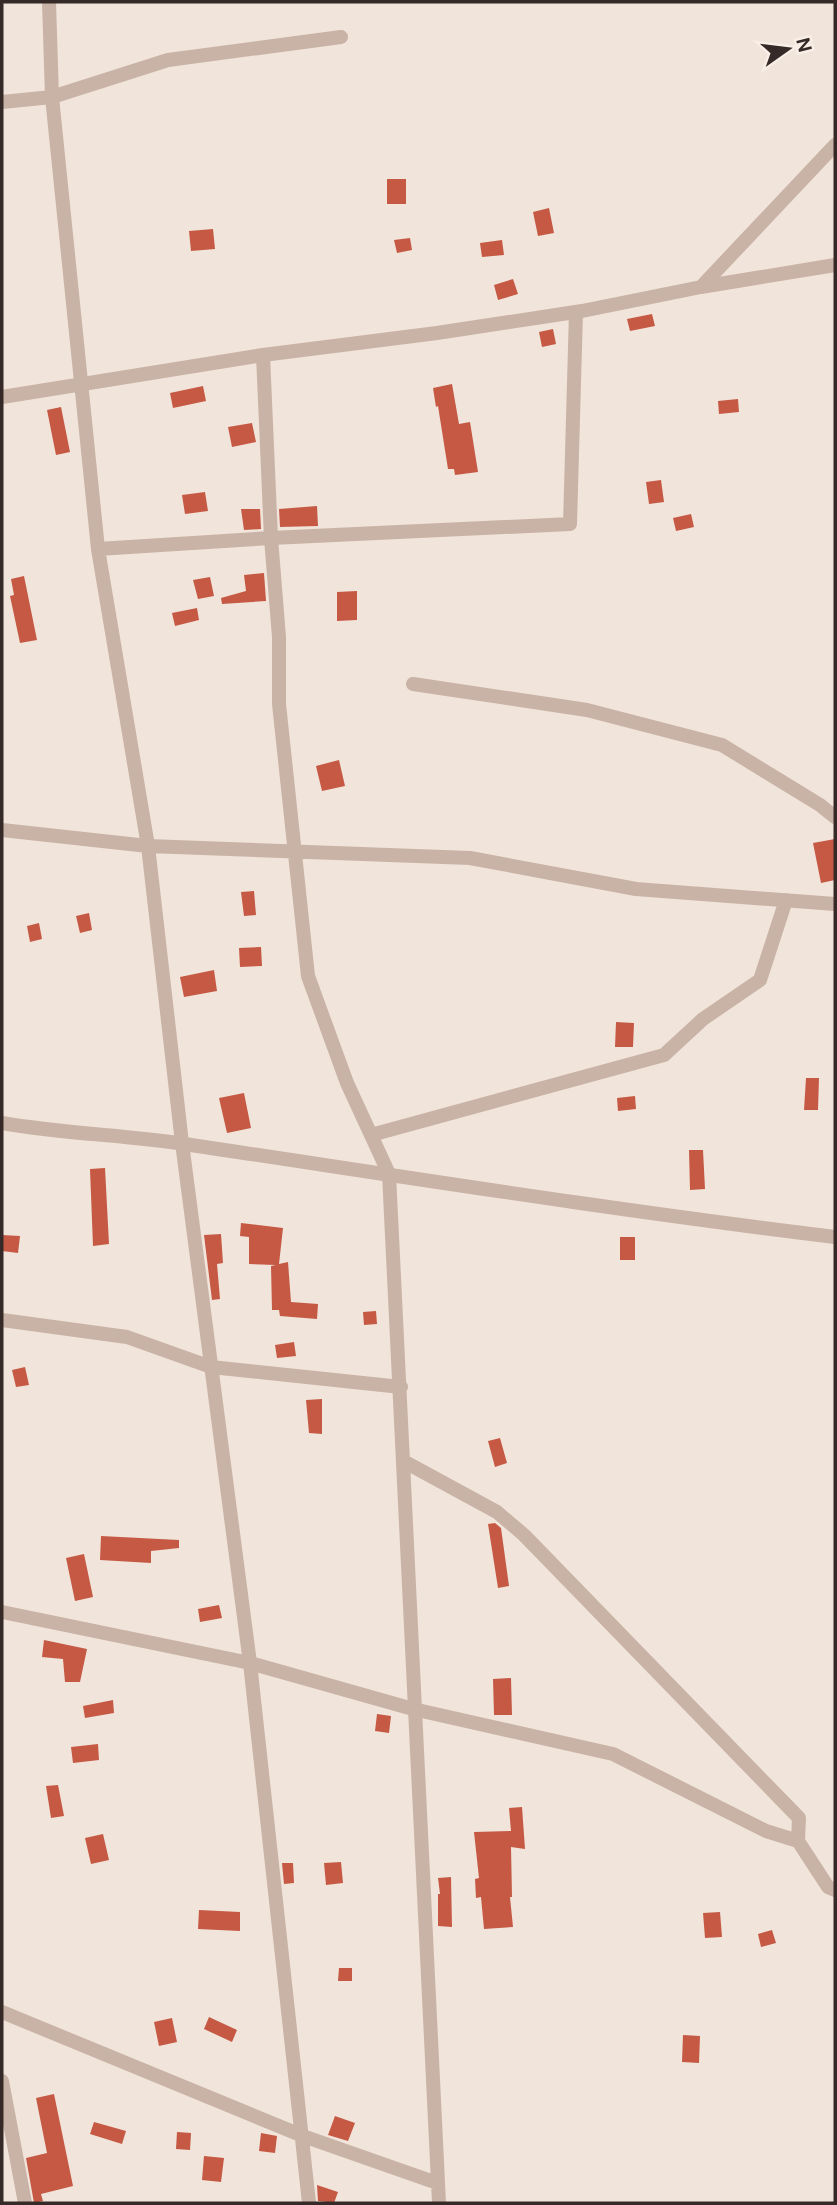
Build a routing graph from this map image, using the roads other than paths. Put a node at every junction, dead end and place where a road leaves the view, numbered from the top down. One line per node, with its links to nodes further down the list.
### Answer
1 (49, 2): 3 (street)
2 (341, 37): 3 (street)
3 (52, 97): 4 (street); 10 (street)
4 (2, 102)
5 (835, 145): 7 (street)
6 (835, 265): 7 (street)
7 (701, 287): 8 (street)
8 (576, 312): 9 (street); 12 (street)
9 (263, 355): 10 (street); 12 (street)
10 (81, 383): 11 (street); 13 (street)
11 (2, 397)
12 (271, 538): 13 (street); 18 (street)
13 (98, 549): 17 (street)
14 (413, 684): 15 (street)
15 (835, 817)
16 (2, 830): 17 (street)
17 (148, 846): 18 (street); 23 (street)
18 (295, 852): 19 (street); 22 (street)
19 (786, 900): 20 (street); 22 (street)
20 (835, 904)
21 (2, 1123): 23 (street)
22 (371, 1135): 24 (street)
23 (182, 1143): 24 (street); 27 (street)
24 (389, 1174): 25 (street); 28 (street)
25 (835, 1237)
26 (2, 1320): 27 (street)
27 (211, 1367): 28 (street); 31 (street)
28 (401, 1387): 29 (street)
29 (405, 1462): 32 (street); 33 (street)
30 (2, 1612): 31 (street)
31 (250, 1663): 32 (street); 37 (street)
32 (413, 1709): 33 (street); 38 (street)
33 (798, 1840): 34 (street)
34 (835, 1890)
35 (2, 2012): 37 (street)
36 (2, 2081): 39 (street)
37 (303, 2136): 38 (street); 40 (street)
38 (437, 2183): 41 (street)
39 (25, 2203)
40 (309, 2203)
41 (439, 2203)

